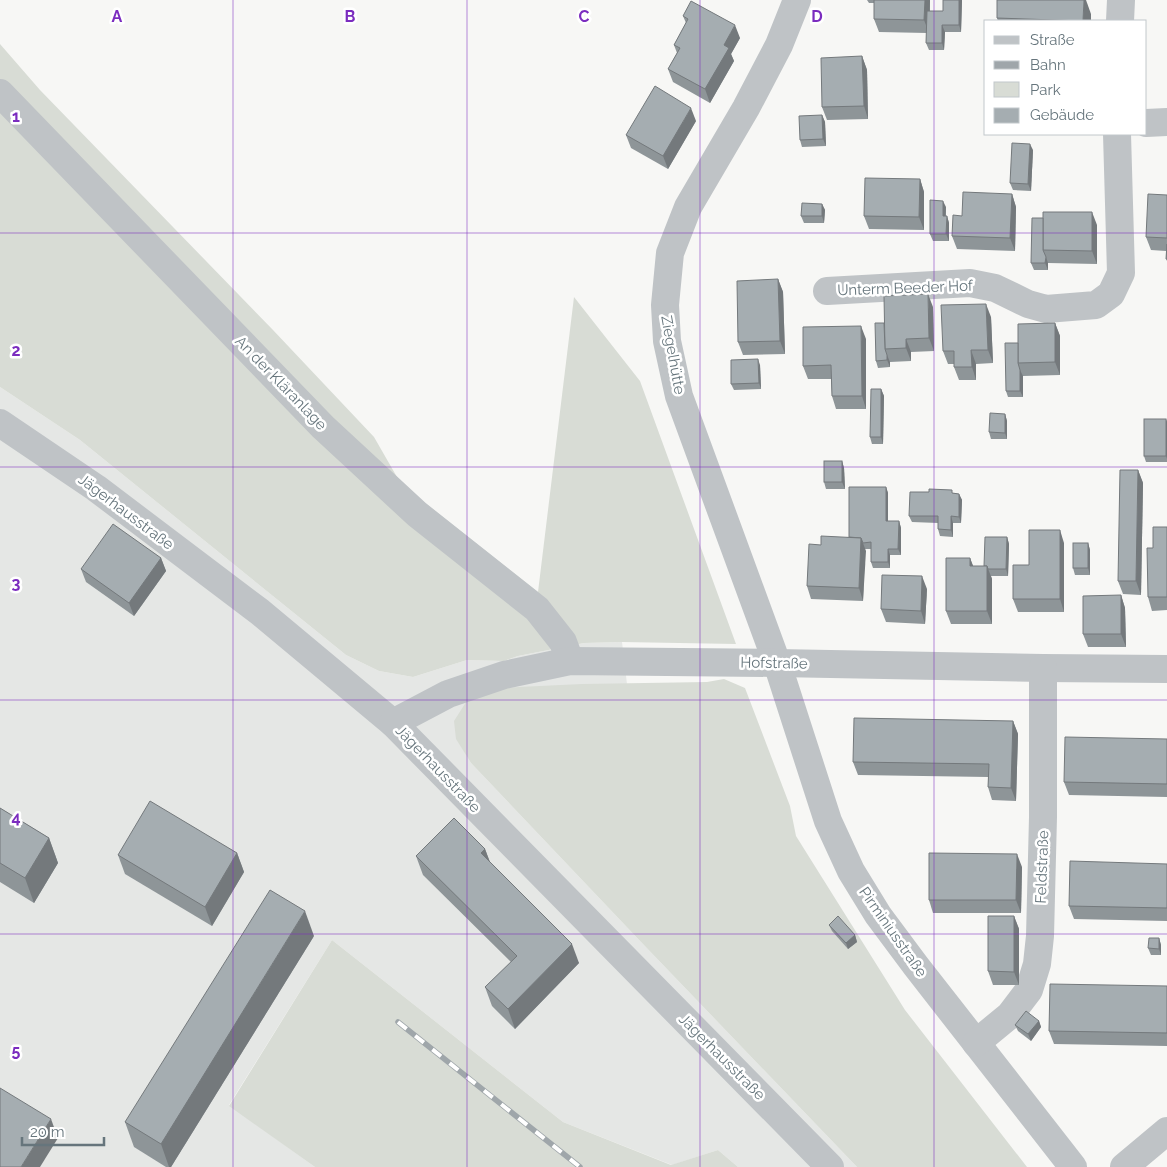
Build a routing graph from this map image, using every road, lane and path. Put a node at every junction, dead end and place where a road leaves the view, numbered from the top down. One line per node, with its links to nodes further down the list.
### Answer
1 (796, 0): 11 (street, Ziegelhütte)
2 (1121, 0): 3 (street)
3 (1120, 20)
4 (0, 93): 10 (street, An der Kläranlage)
5 (1147, 122): 6 (street)
6 (1167, 122)
7 (1117, 135): 8 (street, Unterm Beeder Hof)
8 (827, 291)
9 (0, 423): 14 (street, Jägerhausstraße)
10 (570, 661): 11 (street, Hofstraße); 14 (street, Hofstraße)
11 (777, 663): 12 (street, Hofstraße); 15 (street, Pirminiusstraße)
12 (1044, 668): 13 (street, Hofstraße); 15 (street, Feldstraße)
13 (1167, 669)
14 (393, 723): 17 (street, Jägerhausstraße)
15 (976, 1043): 18 (street, Pirminiusstraße)
16 (1167, 1131): 19 (street)
17 (830, 1167)
18 (1073, 1167)
19 (1124, 1167)

